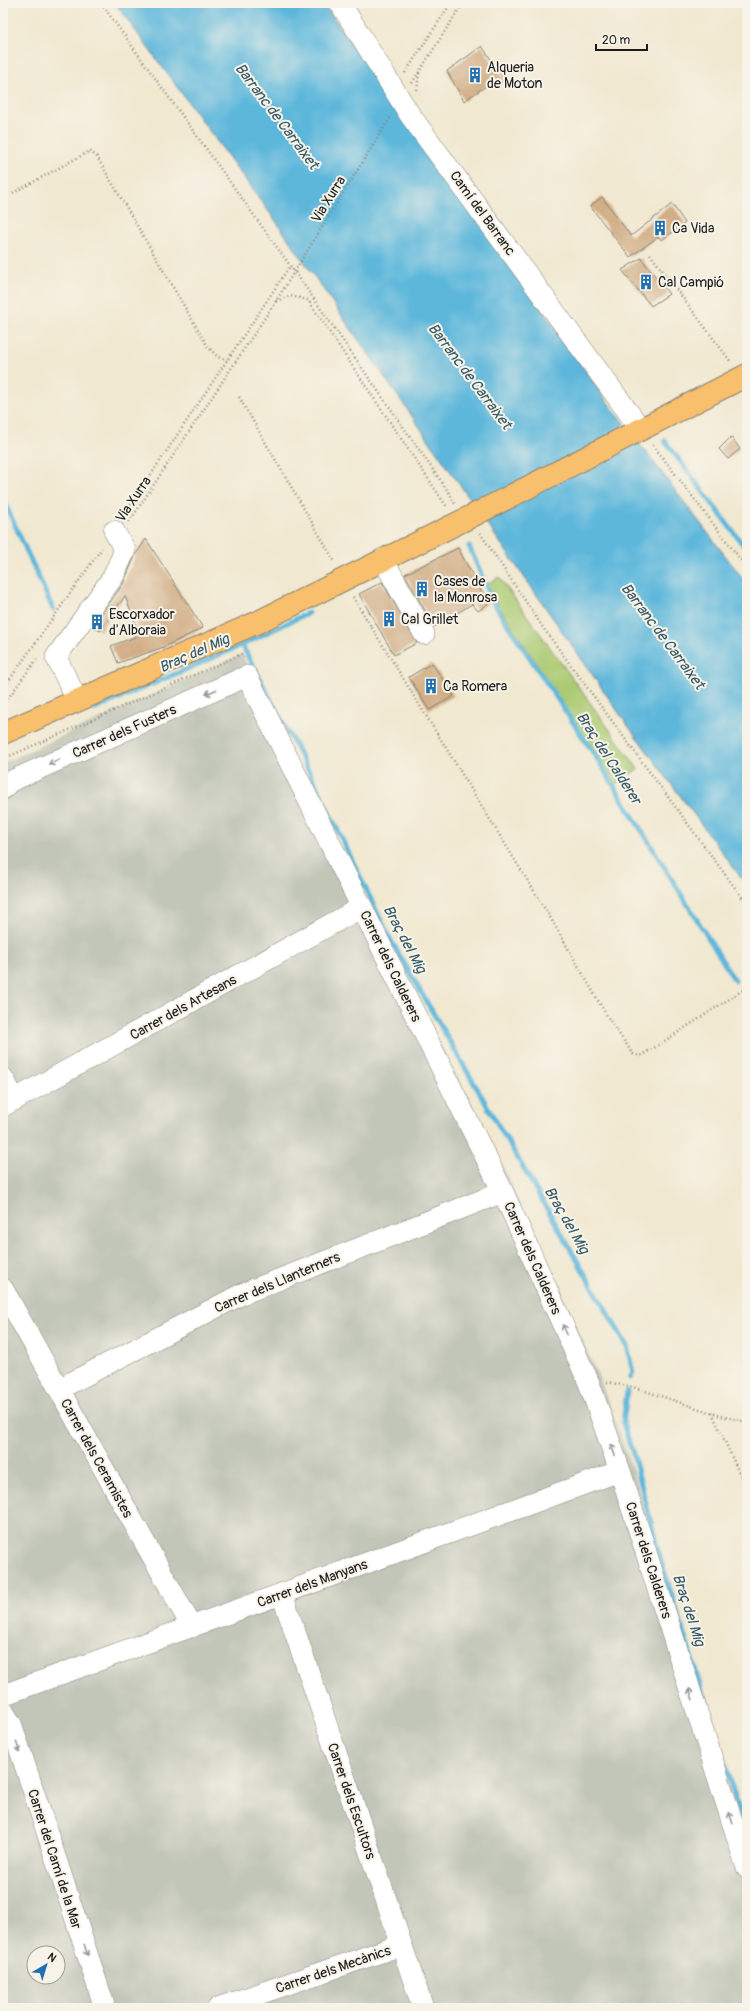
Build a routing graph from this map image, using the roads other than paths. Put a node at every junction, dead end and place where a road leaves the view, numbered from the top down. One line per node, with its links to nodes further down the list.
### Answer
1 (340, 3): 3 (street, Camí del Barranc)
2 (743, 377): 3 (main road)
3 (636, 426): 5 (main road)
4 (116, 535): 8 (street)
5 (384, 560): 6 (street); 8 (main road)
6 (424, 634)
7 (246, 669): 10 (street, Carrer dels Fusters, one-way to 10); 11 (street, Carrer dels Calderers)
8 (77, 700): 9 (main road)
9 (3, 733)
10 (3, 789)
11 (362, 907): 13 (street, Carrer dels Artesans); 14 (street, Carrer dels Calderers)
12 (3, 1078): 13 (street)
13 (9, 1103)
14 (503, 1192): 16 (street, Carrer dels Llanterners); 17 (street, Carrer dels Calderers, one-way to 14)
15 (3, 1289): 16 (street, Carrer dels Ceramistes)
16 (59, 1389): 19 (street, Carrer dels Ceramistes)
17 (620, 1471): 18 (street, Carrer dels Manyans); 22 (street, Carrer dels Calderers, one-way to 17)
18 (282, 1594): 19 (street, Carrer dels Manyans); 23 (street, Carrer dels Escultors)
19 (192, 1627): 20 (street, Carrer dels Manyans)
20 (3, 1695)
21 (3, 1711): 24 (street, Carrer del Camí de la Mar, one-way to 24)
22 (747, 1868)
23 (401, 1945): 25 (street, Carrer dels Mecànics); 26 (street, Carrer dels Escultors)
24 (105, 2008)
25 (218, 2008)
26 (423, 2008)

